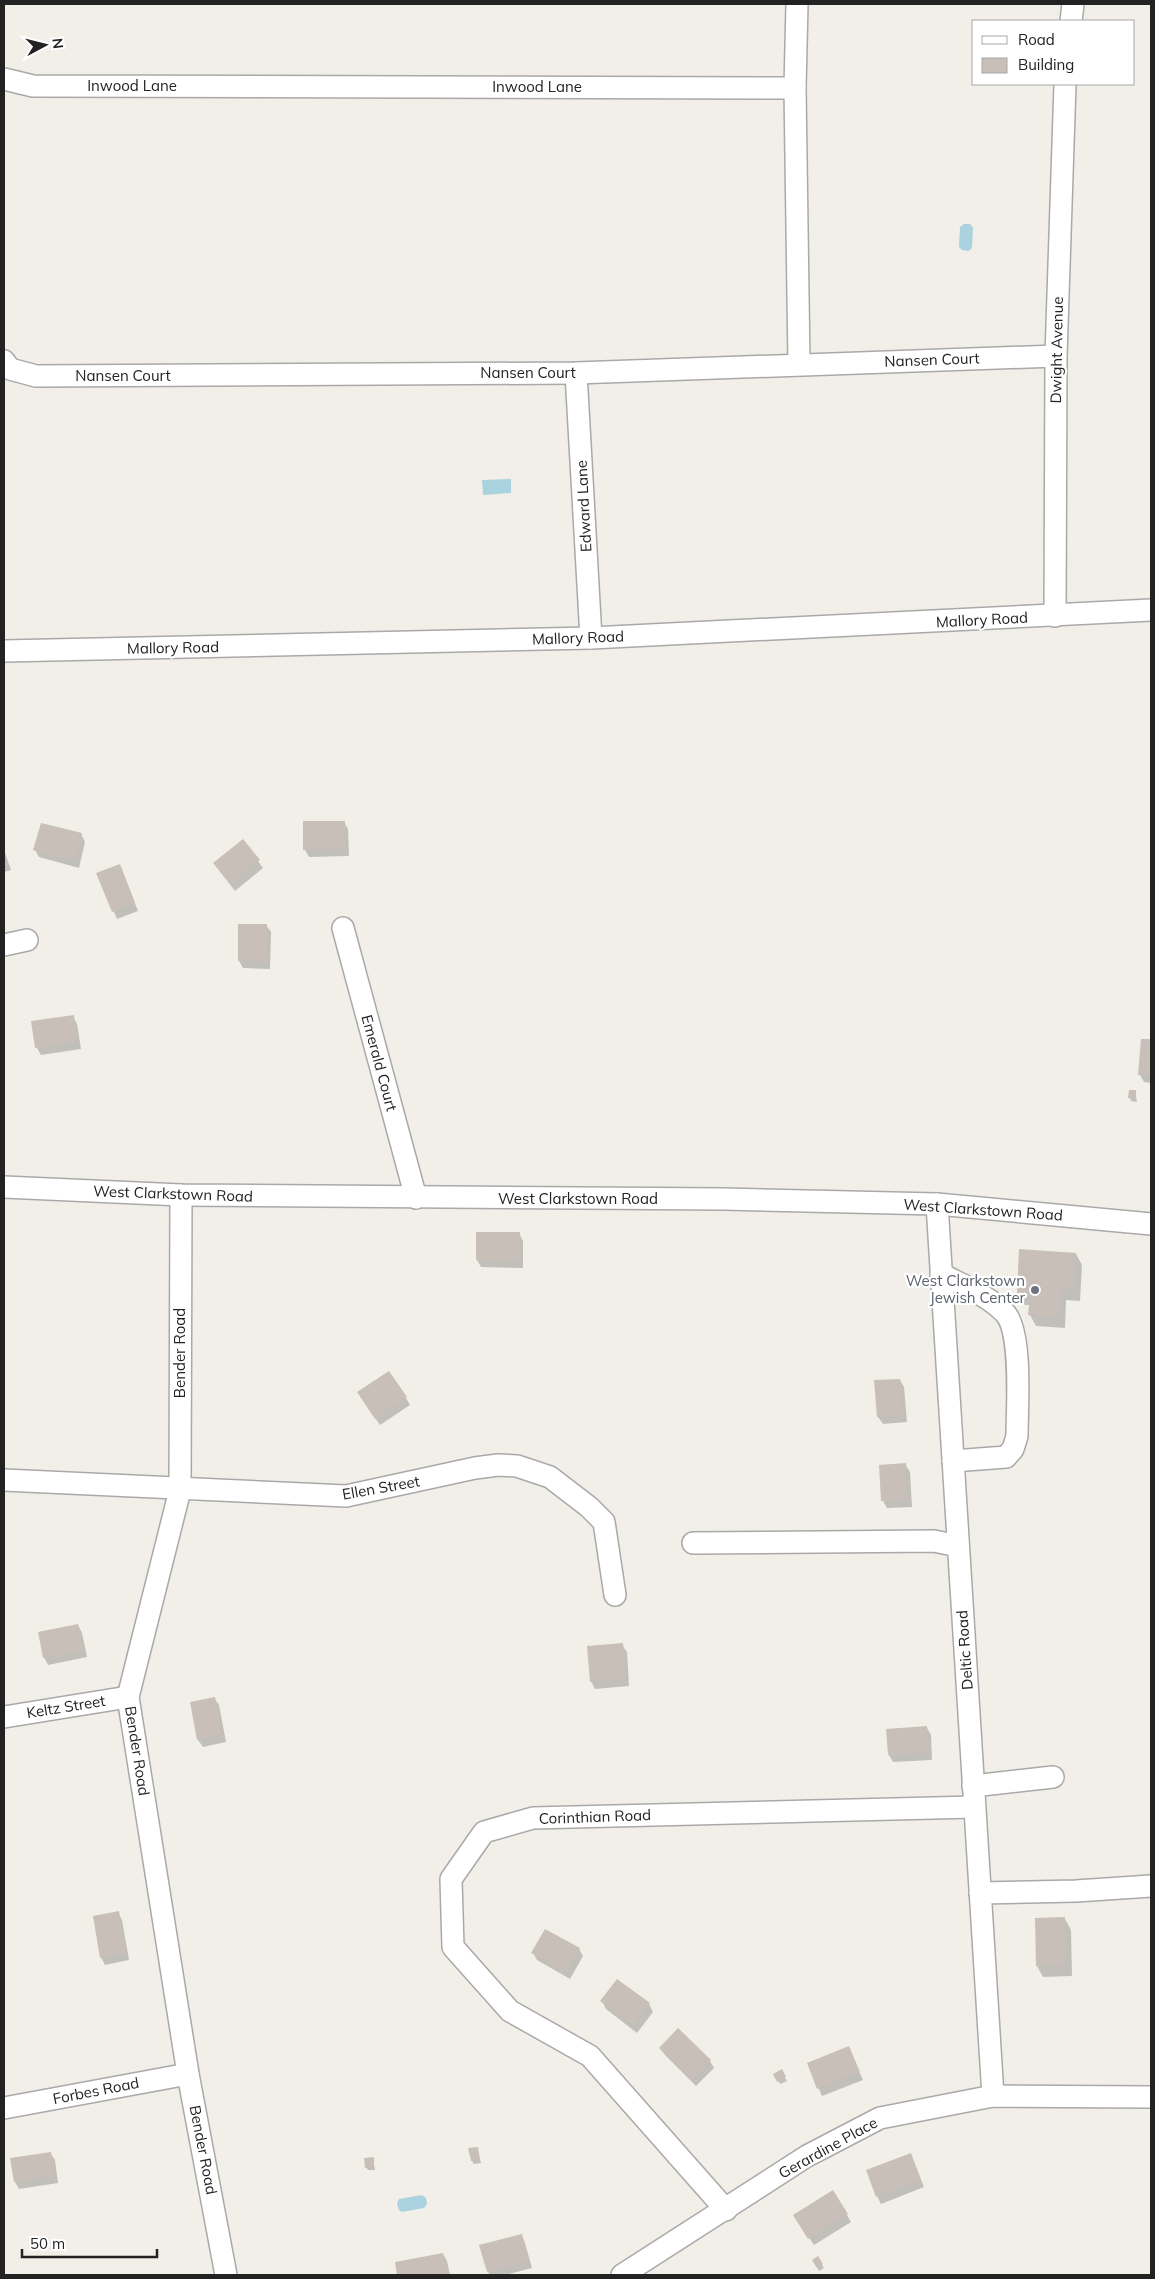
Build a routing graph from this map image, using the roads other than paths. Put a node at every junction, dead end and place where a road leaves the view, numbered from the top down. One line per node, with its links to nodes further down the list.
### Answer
1 (797, 4): 6 (street)
2 (1073, 4): 3 (street)
3 (1071, 20)
4 (4, 79): 6 (street, Inwood Lane)
5 (1065, 85): 7 (street, Dwight Avenue)
6 (795, 88): 9 (street)
7 (1056, 356): 9 (street, Nansen Court); 12 (street, Dwight Avenue)
8 (4, 361): 10 (street, Nansen Court)
9 (799, 364): 10 (street, Nansen Court)
10 (576, 373): 13 (street, Edward Lane)
11 (1151, 610): 12 (street, Mallory Road)
12 (1055, 616): 13 (street, Mallory Road)
13 (591, 638): 14 (street, Mallory Road)
14 (4, 651)
15 (343, 928): 20 (street, Emerald Court)
16 (28, 940): 17 (street)
17 (4, 945)
18 (4, 1187): 19 (street, West Clarkstown Road)
19 (181, 1196): 20 (street, West Clarkstown Road); 26 (street, Bender Road)
20 (416, 1198): 21 (street, West Clarkstown Road)
21 (937, 1204): 22 (street, West Clarkstown Road); 23 (street, Deltic Road)
22 (1151, 1224)
23 (941, 1274): 24 (street, Deltic Road); 24 (street)
24 (953, 1461): 28 (street, Deltic Road)
25 (4, 1480): 26 (street, Ellen Street)
26 (180, 1490): 29 (street, Ellen Street); 30 (street, Bender Road)
27 (693, 1543): 28 (street)
28 (958, 1546): 33 (street, Deltic Road)
29 (614, 1595)
30 (128, 1697): 31 (street, Keltz Street); 37 (street, Bender Road)
31 (4, 1717)
32 (1053, 1777): 33 (street)
33 (973, 1786): 34 (street, Deltic Road)
34 (974, 1807): 36 (street, Deltic Road); 41 (street, Corinthian Road)
35 (1151, 1886): 36 (street)
36 (980, 1893): 38 (street, Deltic Road)
37 (188, 2074): 40 (street, Forbes Road); 42 (street, Bender Road)
38 (992, 2096): 39 (street, Gerardine Place); 41 (street, Gerardine Place)
39 (1151, 2097)
40 (4, 2108)
41 (726, 2210): 43 (street, Gerardine Place)
42 (226, 2275)
43 (622, 2275)

